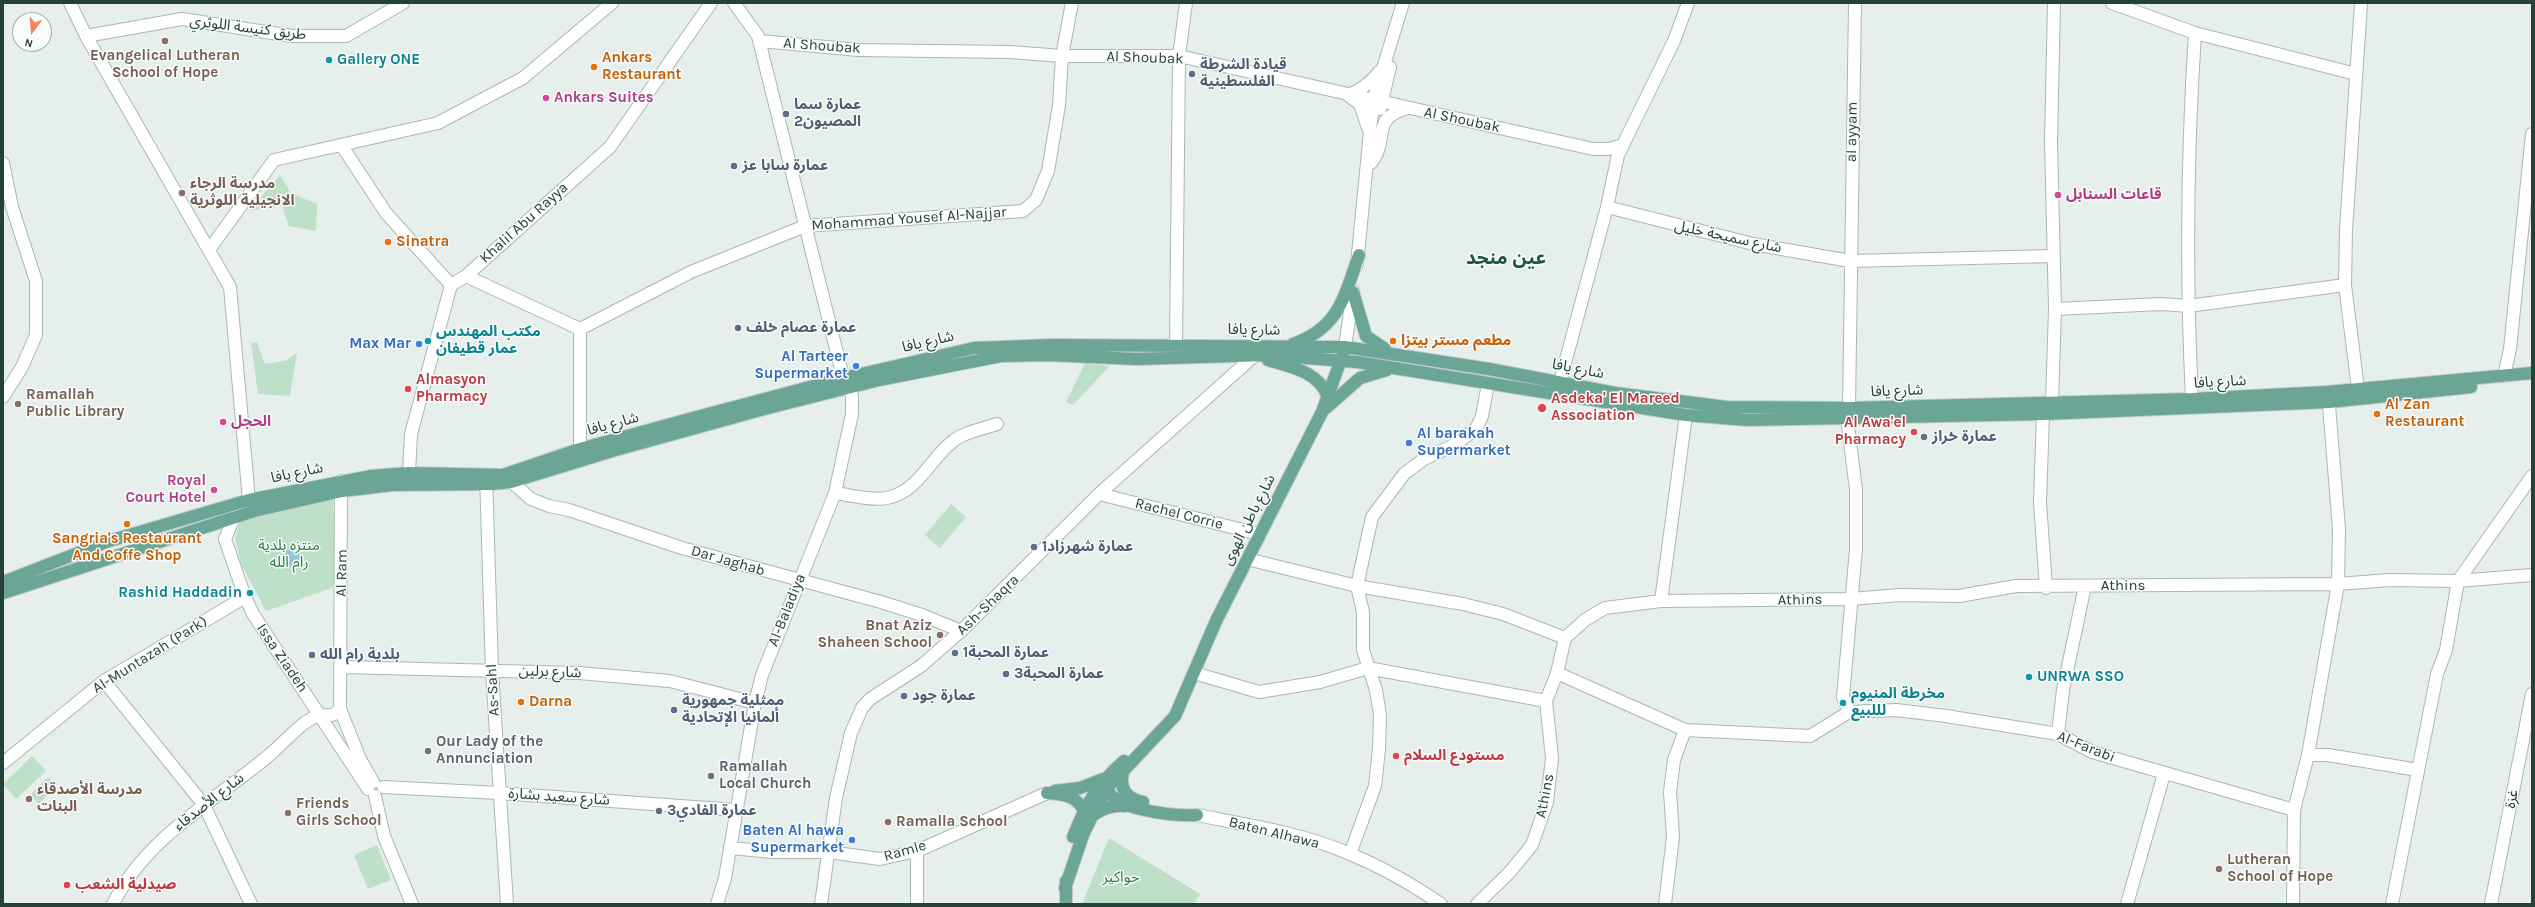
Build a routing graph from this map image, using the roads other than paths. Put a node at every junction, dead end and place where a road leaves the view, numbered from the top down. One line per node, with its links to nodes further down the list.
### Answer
1 (70, 3): 16 (street)
2 (403, 3): 16 (street, طريق كنيسة اللوثري)
3 (612, 3): 28 (street)
4 (711, 3): 41 (street, Khalil Abu Rayya)
5 (734, 3): 17 (street, Al-Baladiya)
6 (1072, 3): 18 (street, Mohammad Yousef Al-Najjar)
7 (1186, 3): 19 (street)
8 (1405, 3): 20 (street); 23 (street)
9 (1688, 3): 27 (street)
10 (1855, 3): 40 (street, al ayyam)
11 (2054, 3): 39 (street)
12 (2112, 3): 14 (street)
13 (2361, 3): 21 (street)
14 (2140, 8): 15 (street)
15 (2195, 33): 21 (street); 45 (street)
16 (86, 36): 37 (street)
17 (760, 41): 18 (street, Al Shoubak); 36 (street, Al-Baladiya)
18 (1062, 56): 19 (street, Al Shoubak); 36 (street, Mohammad Yousef Al-Najjar)
19 (1179, 56): 22 (street, Al Shoubak); 48 (street)
20 (1383, 66): 22 (street); 23 (street)
21 (2356, 74): 43 (street)
22 (1348, 95): 23 (street, Al Shoubak); 26 (street)
23 (1377, 102): 24 (street, Al Shoubak); 26 (street); 31 (street)
24 (1408, 108): 29 (street, Al Shoubak); 31 (street)
25 (2532, 134): 56 (street)
26 (1369, 135): 33 (street)
27 (1623, 145): 29 (street, Al Shoubak); 32 (street)
28 (342, 146): 37 (street); 42 (street)
29 (1593, 149): 32 (street, Al Shoubak)
30 (3, 163): 35 (street)
31 (1371, 163): 33 (street)
32 (1616, 169): 34 (street)
33 (1365, 185): 38 (street)
34 (1607, 207): 40 (street, شارع سميحة خليل); 58 (street)
35 (8, 209): 64 (street)
36 (805, 226): 47 (street, Mohammad Yousef Al-Najjar); 59 (street, Al-Baladiya)
37 (208, 250): 80 (street)
38 (1359, 255): 44 (street); 49 (main road)
39 (2053, 256): 40 (street, شارع سميحة خليل); 46 (street)
40 (1850, 260): 68 (street, al ayyam)
41 (466, 276): 42 (street, Khalil Abu Rayya); 47 (street)
42 (451, 285): 73 (street)
43 (2345, 286): 45 (street); 61 (street)
44 (1353, 292): 50 (street); 51 (main road)
45 (2188, 306): 46 (street); 65 (street)
46 (2055, 309): 66 (street)
47 (580, 329): 72 (street)
48 (1176, 345): 49 (main road, شارع يافا); 59 (main road, شارع يافا)
49 (1286, 347): 50 (main road, شارع يافا)
50 (1345, 347): 51 (main road, شارع يافا); 53 (main road, شارع باطن الهوى)
51 (1393, 354): 58 (main road, شارع يافا)
52 (1254, 356): 53 (main road, شارع يافا); 59 (main road, شارع يافا); 62 (main road); 79 (street, Ash-Shaqra)
53 (1342, 361): 54 (main road, شارع يافا); 62 (main road, شارع باطن الهوى)
54 (1397, 369): 60 (main road, شارع يافا); 67 (main road)
55 (2532, 373): 56 (main road, شارع يافا)
56 (2504, 376): 61 (main road, شارع يافا)
57 (2532, 381): 63 (main road, شارع يافا)
58 (1560, 382): 68 (main road, شارع يافا)
59 (846, 383): 72 (main road, شارع يافا); 75 (main road, شارع يافا); 78 (street, Al-Baladiya)
60 (1488, 384): 70 (main road, شارع يافا); 91 (street)
61 (2358, 389): 63 (main road, شارع يافا)
62 (1328, 396): 67 (main road, شارع باطن الهوى)
63 (2328, 397): 65 (main road, شارع يافا); 69 (main road, شارع يافا); 90 (street)
64 (3, 398)
65 (2192, 399): 66 (main road, شارع يافا)
66 (2052, 402): 68 (main road, شارع يافا); 69 (street)
67 (1322, 412): 83 (main road, شارع باطن الهوى)
68 (1848, 413): 69 (main road, شارع يافا); 70 (main road, شارع يافا); 96 (street, al ayyam)
69 (2043, 414): 93 (street)
70 (1686, 415): 97 (street)
71 (997, 424): 78 (street)
72 (580, 449): 75 (main road, شارع يافا)
73 (409, 473): 76 (main road, شارع يافا); 77 (main road, شارع يافا)
74 (2532, 476): 88 (street)
75 (507, 478): 76 (main road, شارع يافا); 87 (street, Dar Jaghab)
76 (486, 480): 77 (main road, شارع يافا); 102 (street, As-Sahl)
77 (342, 486): 80 (main road, شارع يافا); 81 (main road, شارع يافا); 100 (street, Al Ram)
78 (835, 493): 87 (street, Al-Baladiya)
79 (1099, 494): 83 (street, Rachel Corrie); 98 (street, Ash-Shaqra)
80 (249, 500): 81 (street); 89 (main road, شارع يافا)
81 (234, 517): 82 (main road, شارع يافا); 84 (street)
82 (209, 525): 84 (street); 94 (main road, شارع يافا)
83 (1259, 534): 85 (main road, شارع باطن الهوى)
84 (225, 539): 95 (street, Issa Ziadeh)
85 (1247, 559): 91 (street); 103 (main road, شارع باطن الهوى)
86 (2532, 575): 88 (street, Athins)
87 (799, 580): 98 (street, Dar Jaghab); 108 (street, Al-Baladiya)
88 (2458, 581): 90 (street, Athins); 117 (street)
89 (3, 582)
90 (2338, 584): 92 (street, Athins); 115 (street)
91 (1357, 586): 99 (street); 101 (street)
92 (2084, 586): 93 (street, Athins); 114 (street)
93 (2046, 588): 96 (street, Athins)
94 (3, 593)
95 (245, 597): 105 (street, Al-Muntazah (Park)); 112 (street, Issa Ziadeh)
96 (1851, 599): 97 (street, Athins); 111 (street, al ayyam)
97 (1661, 601): 99 (street, Athins)
98 (961, 631): 133 (street, Ash-Shaqra)
99 (1565, 638): 104 (street, Athins)
100 (342, 666): 102 (street, شارع برلين); 109 (street, Al Ram)
101 (1368, 668): 103 (street); 107 (street); 134 (street)
102 (492, 671): 108 (street, شارع برلين); 123 (street, As-Sahl)
103 (1194, 673): 110 (main road, شارع باطن الهوى)
104 (1557, 673): 107 (street, Athins); 113 (street)
105 (104, 681): 116 (street, Al-Muntazah (Park)); 125 (street)
106 (2532, 694): 149 (street, غزة)
107 (1546, 701): 144 (street, Athins)
108 (755, 703): 127 (street, Al-Baladiya)
109 (340, 705): 112 (street, شارع الأصدقاء); 121 (street)
110 (1178, 706): 118 (main road, شارع باطن الهوى); 120 (main road)
111 (1849, 712): 113 (street); 114 (street, Al-Farabi)
112 (321, 715): 121 (street, Issa Ziadeh); 125 (street, شارع الأصدقاء)
113 (1685, 730): 145 (street)
114 (2058, 734): 119 (street, Al-Farabi)
115 (2308, 755): 117 (street); 128 (street)
116 (3, 763)
117 (2418, 770): 148 (street)
118 (1123, 773): 122 (main road, شارع باطن الهوى); 130 (main road)
119 (2164, 774): 128 (street, Al-Farabi); 146 (street)
120 (1106, 777): 122 (main road); 124 (main road); 129 (main road)
121 (375, 788): 123 (street, شارع سعيد بشارة); 137 (street, Issa Ziadeh)
122 (1106, 791): 126 (main road); 129 (main road, شارع باطن الهوى)
123 (499, 793): 127 (street, شارع سعيد بشارة); 138 (street, As-Sahl)
124 (1047, 793): 129 (main road); 132 (street, Ramle)
125 (204, 805): 135 (street, شارع الأصدقاء); 136 (street)
126 (1130, 806): 129 (main road); 130 (main road)
127 (736, 810): 131 (street, Al-Baladiya)
128 (2294, 810): 147 (street)
129 (1087, 812): 142 (main road)
130 (1197, 815): 134 (street, Baten Alhawa)
131 (730, 848): 133 (street, Ramle); 139 (street)
132 (917, 851): 133 (street, Ramle); 141 (street)
133 (829, 852): 140 (street, Ash-Shaqra)
134 (1350, 854): 143 (street, Baten Alhawa)
135 (113, 904)
136 (251, 904)
137 (412, 904)
138 (507, 904)
139 (717, 904)
140 (821, 904)
141 (917, 904)
142 (1066, 904)
143 (1441, 904)
144 (1477, 904)
145 (1665, 904)
146 (2128, 904)
147 (2293, 904)
148 (2392, 904)
149 (2491, 904)

